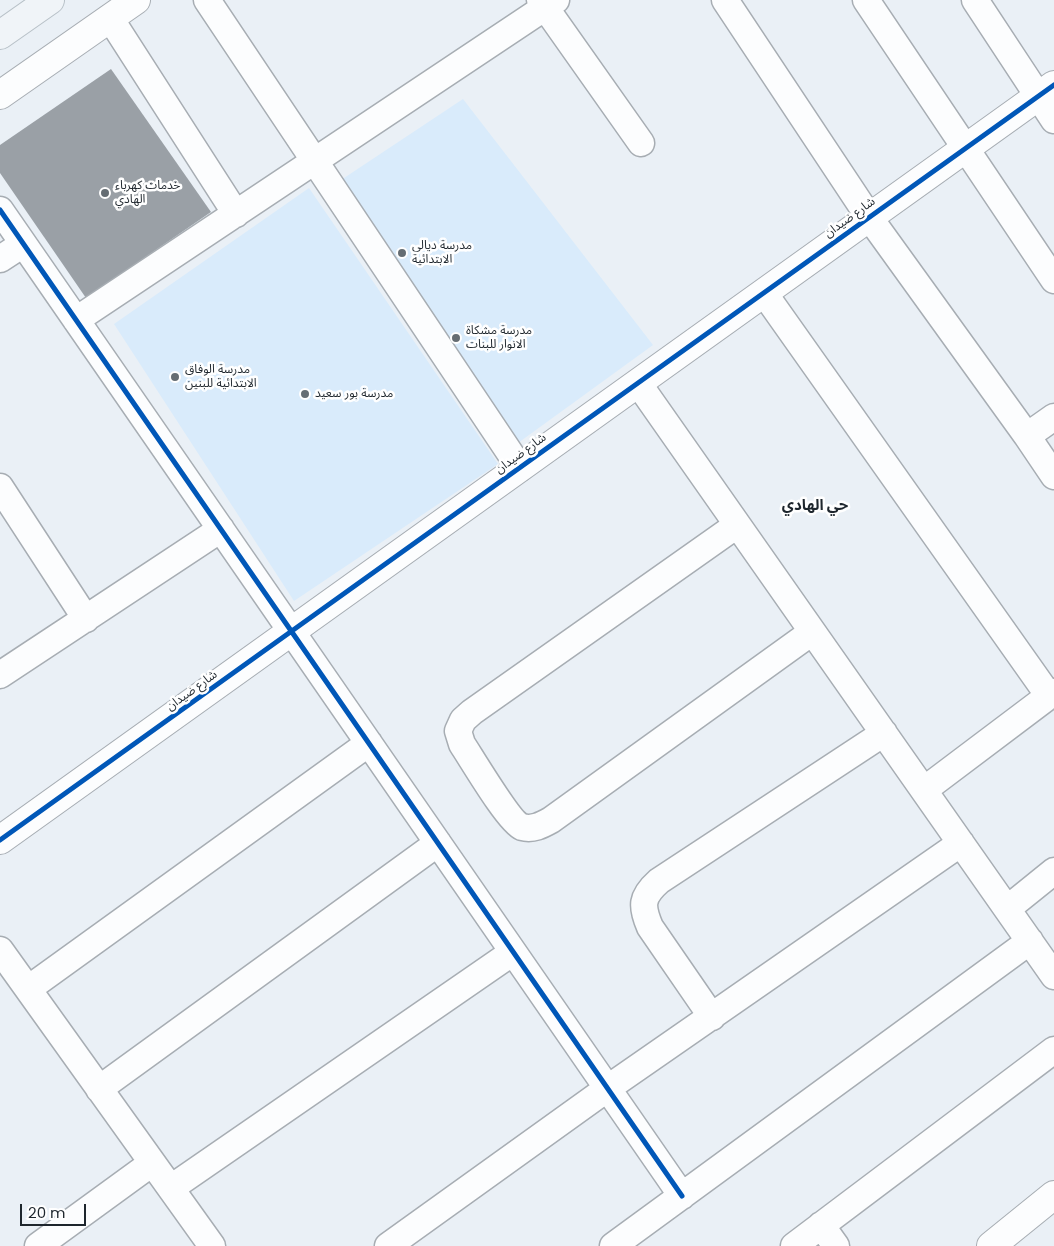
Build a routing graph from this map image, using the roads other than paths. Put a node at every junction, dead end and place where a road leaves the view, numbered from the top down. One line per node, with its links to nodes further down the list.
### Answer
1 (136, 0): 8 (street)
2 (207, 0): 15 (street)
3 (725, 0): 18 (street)
4 (866, 0): 14 (street)
5 (975, 0): 10 (street)
6 (547, 2): 13 (street); 15 (street)
7 (34, 5): 9 (main road)
8 (110, 18): 11 (street); 17 (street)
9 (0, 35)
10 (1046, 91): 12 (street); 14 (street, شارع ضيدان)
11 (0, 95)
12 (1054, 120)
13 (641, 143)
14 (966, 148): 18 (street, شارع ضيدان); 21 (street)
15 (315, 161): 17 (street); 27 (street)
16 (0, 210): 19 (street)
17 (236, 214): 23 (street)
18 (869, 217): 22 (street, شارع ضيدان); 26 (street)
19 (24, 244): 20 (street); 23 (street)
20 (0, 260)
21 (1054, 280)
22 (764, 293): 24 (street, شارع ضيدان); 36 (street)
23 (76, 320): 31 (street)
24 (638, 383): 27 (street, شارع ضيدان); 30 (street)
25 (1054, 417): 26 (street)
26 (1027, 436): 28 (street)
27 (520, 468): 33 (street, شارع ضيدان)
28 (1054, 476)
29 (0, 487): 32 (street)
30 (737, 525): 34 (street); 34 (street)
31 (221, 529): 32 (street); 33 (street)
32 (86, 619): 35 (street)
33 (292, 632): 38 (street); 40 (street, شارع ضيدان)
34 (812, 632): 37 (street)
35 (0, 675)
36 (1052, 694): 39 (street)
37 (884, 733): 39 (street); 50 (street)
38 (369, 743): 42 (street); 49 (street)
39 (924, 790): 41 (street)
40 (0, 840)
41 (961, 843): 44 (street); 50 (street)
42 (438, 844): 47 (street); 53 (street)
43 (1054, 871): 44 (street)
44 (1007, 909): 45 (street)
45 (1030, 941): 48 (street); 57 (street)
46 (0, 950): 49 (street)
47 (514, 952): 52 (street); 55 (street)
48 (1054, 976)
49 (28, 989): 53 (street)
50 (712, 1017): 52 (street)
51 (1054, 1050): 58 (street)
52 (608, 1088): 57 (street); 61 (street)
53 (99, 1089): 54 (street)
54 (152, 1163): 55 (street); 59 (street)
55 (171, 1188): 60 (street)
56 (1054, 1195): 65 (street)
57 (682, 1196): 62 (street)
58 (821, 1225): 63 (street); 64 (street)
59 (38, 1246)
60 (212, 1246)
61 (388, 1246)
62 (613, 1246)
63 (794, 1246)
64 (836, 1246)
65 (991, 1246)

